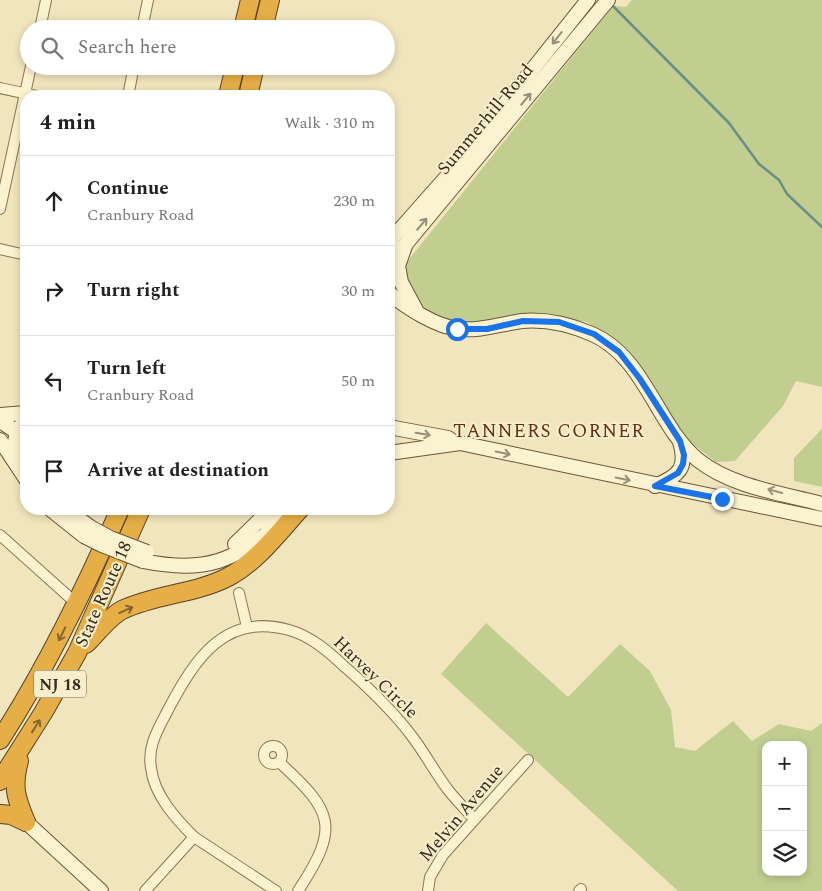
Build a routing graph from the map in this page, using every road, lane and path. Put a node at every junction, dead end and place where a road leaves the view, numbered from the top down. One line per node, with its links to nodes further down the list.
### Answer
1 (46, 0): 7 (street)
2 (148, 0): 8 (street)
3 (250, 0): 9 (highway)
4 (270, 0): 10 (highway)
5 (588, 0): 23 (main road, Summerhill Road, one-way to 23)
6 (604, 5): 24 (main road, Summerhill Road, one-way to 6)
7 (42, 20)
8 (144, 20)
9 (245, 20)
10 (265, 20)
11 (29, 75): 16 (street)
12 (132, 75): 17 (street)
13 (232, 75): 18 (highway)
14 (253, 75): 19 (highway)
15 (0, 88): 20 (street)
16 (26, 90)
17 (129, 90)
18 (229, 90)
19 (249, 90)
20 (20, 93)
21 (20, 117): 22 (street)
22 (0, 209)
23 (395, 235)
24 (405, 245): 27 (main road, Summerhill Road); 29 (main road)
25 (0, 249): 26 (street)
26 (20, 254)
27 (395, 254)
28 (395, 297): 29 (main road)
29 (419, 314): 38 (main road)
30 (20, 413): 31 (main road)
31 (0, 415)
32 (0, 422): 35 (main road)
33 (20, 428): 35 (main road)
34 (395, 428): 39 (main road, one-way to 39)
35 (17, 432): 36 (main road); 41 (main road)
36 (20, 438)
37 (0, 440): 41 (main road)
38 (680, 441): 43 (main road); 44 (main road, one-way to 38)
39 (455, 443): 40 (main road); 43 (main road, one-way to 43)
40 (395, 452)
41 (17, 465): 42 (main road)
42 (20, 470)
43 (655, 486): 53 (main road)
44 (822, 504)
45 (60, 515): 54 (main road)
46 (72, 515): 54 (main road)
47 (117, 515): 59 (highway, State Route 18 / NJ 18)
48 (138, 515): 61 (highway, State Route 18 / NJ 18)
49 (266, 515): 56 (main road)
50 (276, 515): 56 (main road)
51 (291, 515): 57 (main road)
52 (293, 515): 61 (highway, one-way to 52)
53 (822, 519)
54 (87, 531): 57 (main road, bridge)
55 (0, 535): 59 (street)
56 (235, 544): 57 (main road)
57 (145, 557)
58 (239, 593): 60 (street)
59 (77, 604): 62 (highway, State Route 18 / NJ 18, one-way to 62)
60 (247, 627): 68 (street, Harvey Circle); 70 (street, Harvey Circle)
61 (77, 654): 63 (highway, State Route 18 / NJ 18, one-way to 61)
62 (2, 735)
63 (22, 747): 66 (highway, State Route 18 / NJ 18); 69 (highway)
64 (528, 760): 68 (street, Melvin Avenue)
65 (278, 762): 74 (street)
66 (0, 781)
67 (0, 814): 69 (highway)
68 (474, 820): 75 (street, Melvin Avenue)
69 (26, 822): 71 (main road)
70 (194, 838): 72 (street); 73 (street, Harvey Circle)
71 (101, 891)
72 (145, 891)
73 (276, 891)
74 (298, 891)
75 (428, 891)

